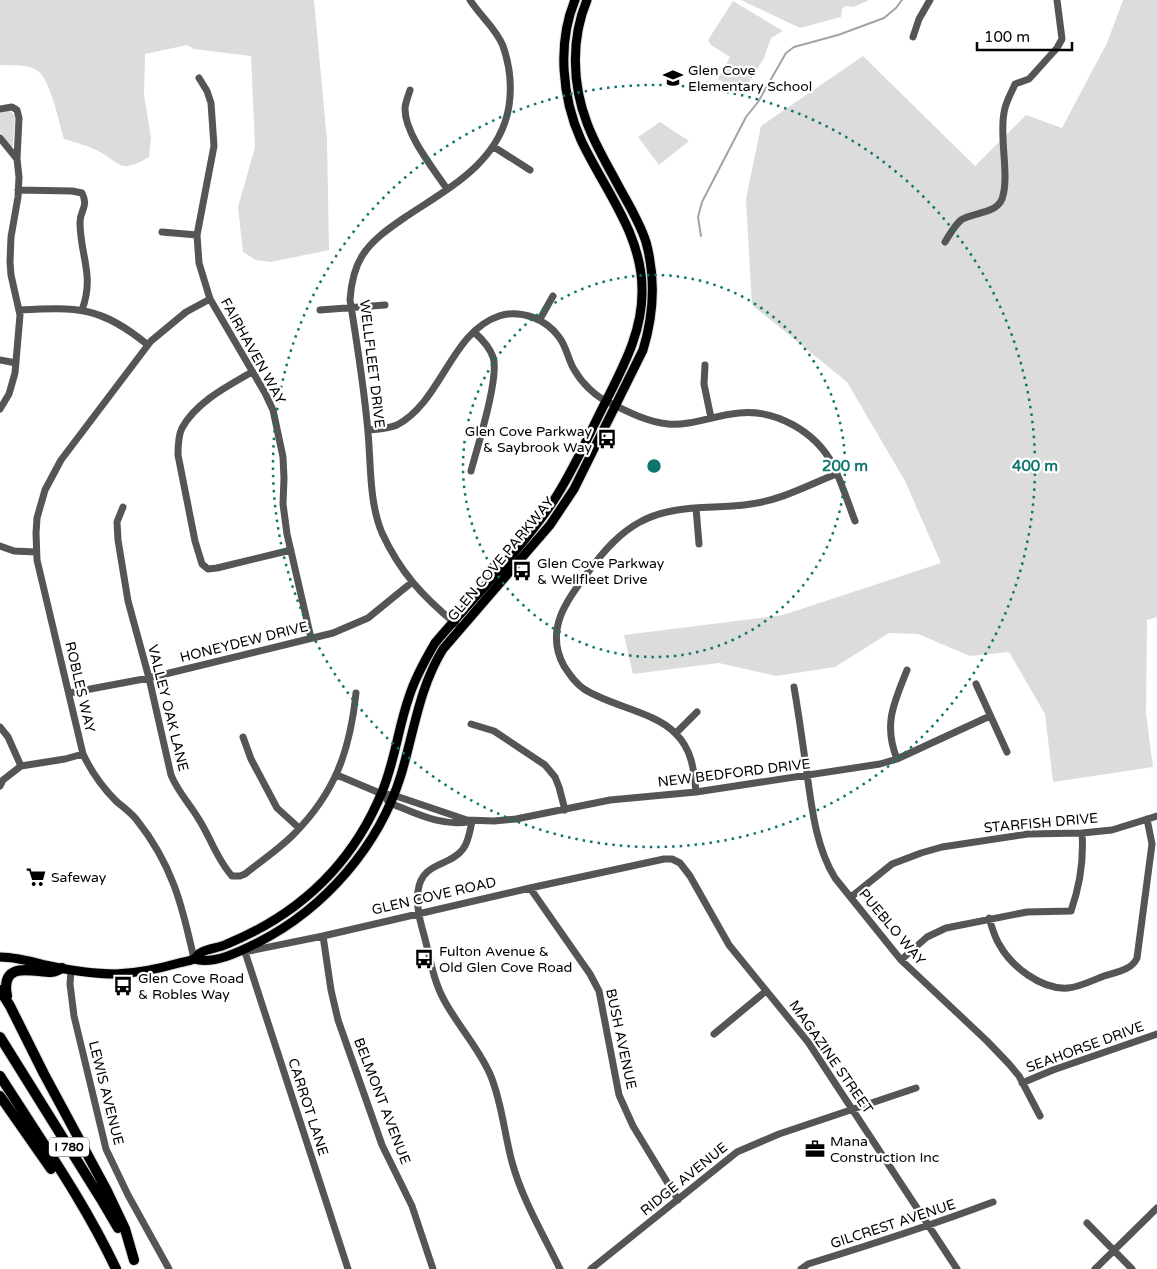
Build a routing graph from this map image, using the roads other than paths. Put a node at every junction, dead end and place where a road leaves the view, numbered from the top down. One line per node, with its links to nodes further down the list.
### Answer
1 (470, 0): 11 (street, WELLFLEET DRIVE)
2 (575, 0): 33 (main road, GLEN COVE PARKWAY)
3 (587, 0): 34 (main road, GLEN COVE PARKWAY)
4 (930, 0): 6 (street)
5 (1057, 0): 18 (street)
6 (913, 37)
7 (199, 78): 17 (street, FAIRHAVEN WAY)
8 (410, 90): 14 (street)
9 (0, 109): 12 (street)
10 (0, 138): 12 (street)
11 (494, 147): 13 (street); 14 (street, WELLFLEET DRIVE)
12 (17, 159): 15 (street)
13 (530, 170)
14 (447, 189): 22 (street, WELLFLEET DRIVE)
15 (18, 190): 23 (street); 24 (street)
16 (162, 232): 17 (street)
17 (197, 235): 20 (street, FAIRHAVEN WAY)
18 (945, 242)
19 (553, 296): 26 (street)
20 (210, 299): 28 (street, ROBLES WAY); 32 (street, FAIRHAVEN WAY)
21 (385, 305): 22 (street)
22 (352, 308): 25 (street); 37 (street, WELLFLEET DRIVE)
23 (19, 310): 24 (street); 30 (street)
24 (82, 310): 28 (street)
25 (320, 310)
26 (540, 320): 27 (street); 33 (street)
27 (474, 332): 37 (street); 38 (street)
28 (148, 345): 46 (street, ROBLES WAY)
29 (0, 360): 30 (street)
30 (16, 363): 35 (street)
31 (705, 364): 36 (street)
32 (252, 372): 45 (street, FAIRHAVEN WAY); 45 (street)
33 (606, 401): 34 (street); 48 (main road, GLEN COVE PARKWAY)
34 (616, 405): 36 (street); 49 (main road, GLEN COVE PARKWAY)
35 (0, 409)
36 (711, 418): 39 (street)
37 (368, 430): 47 (street, WELLFLEET DRIVE)
38 (471, 471)
39 (836, 474): 41 (street); 42 (street)
40 (123, 507): 52 (street, VALLEY OAK LANE)
41 (696, 508): 43 (street); 61 (street)
42 (855, 521)
43 (699, 544)
44 (0, 546): 46 (street)
45 (291, 550): 50 (street, FAIRHAVEN WAY)
46 (36, 552): 55 (street, ROBLES WAY)
47 (411, 582): 48 (street, WELLFLEET DRIVE); 50 (street, HONEYDEW DRIVE)
48 (453, 622): 49 (street, WELLFLEET DRIVE); 71 (main road, GLEN COVE PARKWAY)
49 (462, 628): 72 (main road, GLEN COVE PARKWAY)
50 (311, 638): 52 (street, HONEYDEW DRIVE)
51 (907, 670): 65 (street)
52 (149, 678): 55 (street, HONEYDEW DRIVE); 77 (street, VALLEY OAK LANE)
53 (976, 684): 58 (street)
54 (794, 687): 68 (street, PUEBLO WAY)
55 (69, 693): 64 (street, ROBLES WAY)
56 (356, 693): 67 (street, VALLEY OAK LANE)
57 (696, 712): 61 (street)
58 (990, 716): 63 (street); 65 (street, NEW BEDFORD DRIVE)
59 (471, 724): 73 (street)
60 (0, 727): 66 (street)
61 (676, 733): 70 (street)
62 (244, 737): 77 (street)
63 (1007, 752)
64 (83, 754): 66 (street); 89 (street, ROBLES WAY)
65 (898, 759): 68 (street, NEW BEDFORD DRIVE)
66 (21, 766): 69 (street)
67 (337, 775): 71 (street, NEW BEDFORD DRIVE); 77 (street, VALLEY OAK LANE)
68 (808, 776): 70 (street, NEW BEDFORD DRIVE); 81 (street, PUEBLO WAY)
69 (0, 786)
70 (696, 792): 73 (street, NEW BEDFORD DRIVE)
71 (382, 794): 72 (street, NEW BEDFORD DRIVE); 85 (main road, GLEN COVE PARKWAY)
72 (392, 799): 76 (street, NEW BEDFORD DRIVE); 88 (main road, GLEN COVE PARKWAY)
73 (564, 810): 76 (street, NEW BEDFORD DRIVE)
74 (1157, 816): 75 (street, STARFISH DRIVE)
75 (1146, 819): 78 (street, STARFISH DRIVE); 83 (street)
76 (472, 821): 82 (street)
77 (299, 828)
78 (1082, 833): 81 (street, STARFISH DRIVE); 83 (street)
79 (680, 862): 80 (street, GLEN COVE ROAD); 93 (street, MAGAZINE STREET)
80 (530, 888): 82 (street, GLEN COVE ROAD); 104 (street, BUSH AVENUE)
81 (851, 897): 90 (street, PUEBLO WAY)
82 (418, 914): 84 (street, GLEN COVE ROAD); 116 (street)
83 (989, 918): 90 (street)
84 (323, 936): 86 (street, GLEN COVE ROAD); 115 (street, BELMONT AVENUE)
85 (226, 945): 89 (main road, GLEN COVE ROAD)
86 (245, 952): 88 (street, GLEN COVE ROAD); 114 (street, CARROT LANE)
87 (0, 957): 91 (main road, GLEN COVE ROAD)
88 (222, 957): 89 (main road, GLEN COVE ROAD)
89 (194, 959): 91 (main road, GLEN COVE ROAD)
90 (901, 960): 99 (street, PUEBLO WAY)
91 (66, 969): 94 (highway); 113 (street, LEWIS AVENUE)
92 (0, 990): 94 (highway)
93 (766, 991): 95 (street); 102 (street, MAGAZINE STREET)
94 (10, 1006): 111 (highway)
95 (714, 1034)
96 (1157, 1034): 99 (street, SEAHORSE DRIVE)
97 (0, 1037): 111 (highway, I 780)
98 (0, 1076): 109 (highway, I 780)
99 (1022, 1083): 103 (street, PUEBLO WAY)
100 (916, 1088): 102 (street, RIDGE AVENUE)
101 (0, 1096): 109 (highway)
102 (853, 1110): 104 (street, RIDGE AVENUE); 108 (street, MAGAZINE STREET)
103 (1040, 1116)
104 (678, 1200): 117 (street, RIDGE AVENUE)
105 (993, 1202): 108 (street, GILCREST AVENUE)
106 (1157, 1208): 110 (street)
107 (1087, 1223): 110 (street)
108 (929, 1227): 118 (street, GILCREST AVENUE); 119 (street, MAGAZINE STREET)
109 (101, 1238): 112 (highway, I 780)
110 (1114, 1250): 120 (street); 121 (street)
111 (136, 1264)
112 (116, 1269)
113 (169, 1269)
114 (348, 1269)
115 (433, 1269)
116 (560, 1269)
117 (591, 1269)
118 (801, 1269)
119 (957, 1269)
120 (1095, 1269)
121 (1132, 1269)

